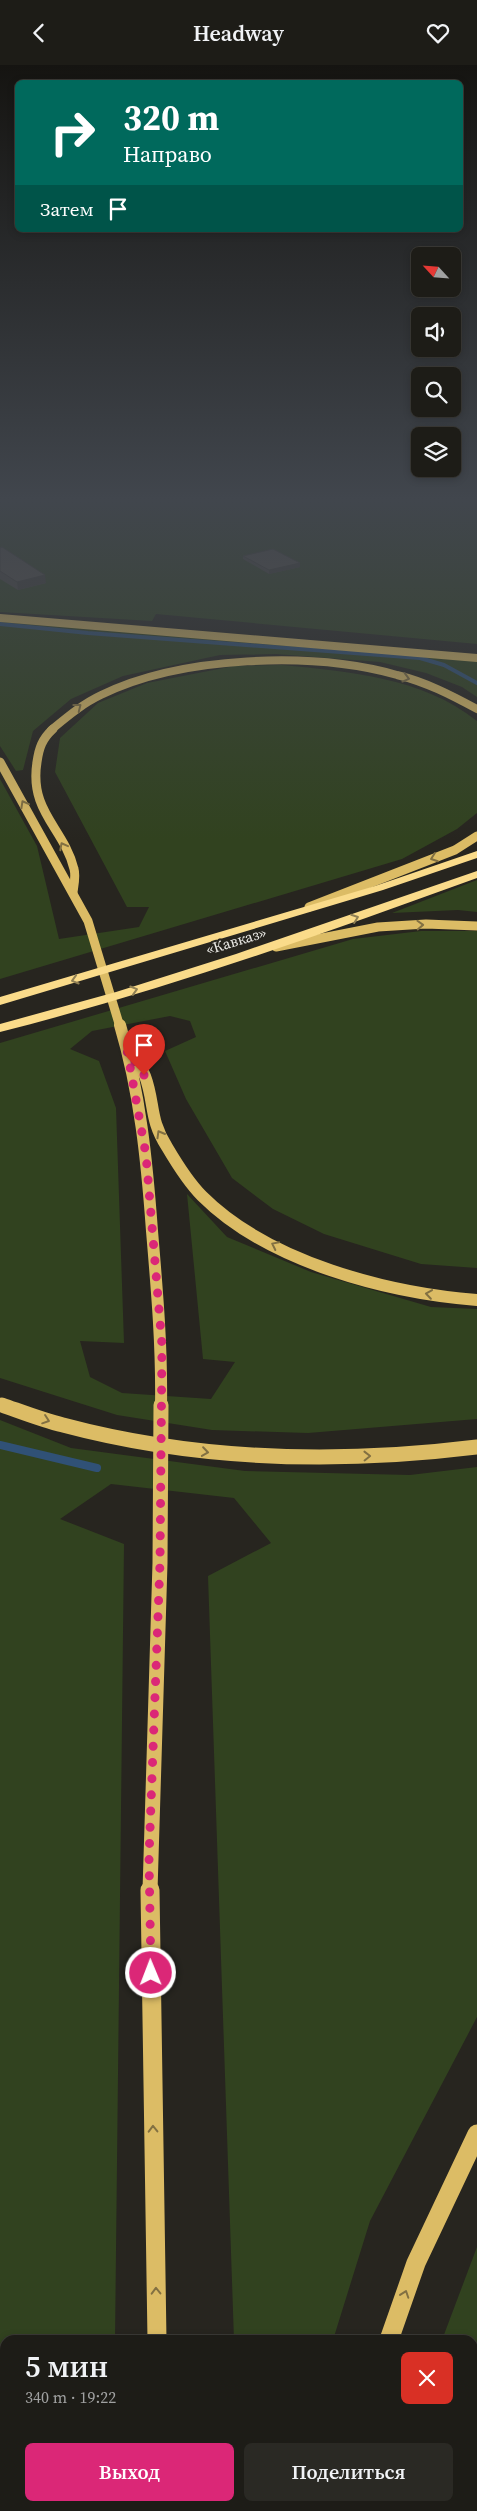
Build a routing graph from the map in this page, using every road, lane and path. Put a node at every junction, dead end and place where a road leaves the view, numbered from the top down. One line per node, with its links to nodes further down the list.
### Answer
1 (0, 618): 2 (main road)
2 (477, 658)
3 (477, 709): 8 (main road, one-way to 3)
4 (0, 762): 8 (main road, one-way to 4)
5 (477, 837): 9 (main road, one-way to 9)
6 (477, 854): 9 (highway)
7 (477, 874): 11 (highway, «Кавказ», one-way to 7)
8 (74, 892): 14 (main road)
9 (304, 909): 12 (highway, «Кавказ», one-way to 12)
10 (477, 926): 11 (main road, one-way to 10)
11 (268, 949): 13 (highway, «Кавказ», one-way to 11)
12 (0, 1001)
13 (0, 1028)
14 (127, 1050): 15 (main road, one-way to 14); 19 (main road, one-way to 14)
15 (477, 1300)
16 (0, 1404): 17 (main road, one-way to 17)
17 (477, 1447)
18 (477, 2134): 20 (main road, one-way to 18)
19 (157, 2335)
20 (391, 2335)

